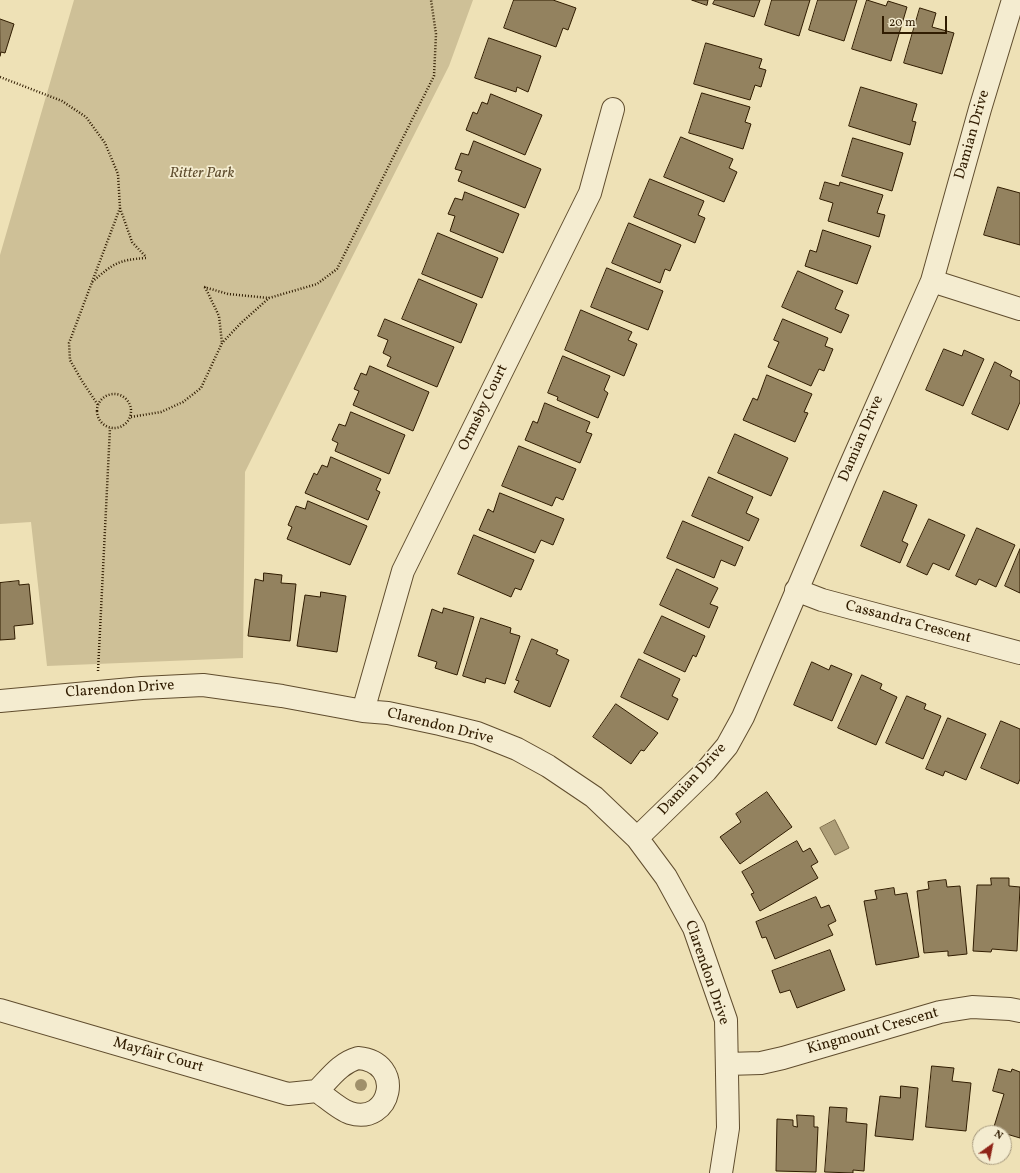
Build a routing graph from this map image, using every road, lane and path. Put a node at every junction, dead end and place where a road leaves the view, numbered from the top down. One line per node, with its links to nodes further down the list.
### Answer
1 (431, 0): 8 (path)
2 (1013, 0): 6 (street, Damian Drive)
3 (0, 77): 5 (path)
4 (614, 109): 18 (street, Ormsby Court)
5 (120, 208): 7 (path); 7 (path)
6 (932, 281): 9 (street); 14 (street, Damian Drive)
7 (92, 282): 11 (path)
8 (270, 298): 10 (path); 10 (path)
9 (1020, 309)
10 (222, 343): 12 (path)
11 (98, 405): 12 (path); 13 (path)
12 (131, 417): 13 (path)
13 (110, 428): 16 (path)
14 (796, 590): 15 (street, Cassandra Crescent); 19 (street, Damian Drive)
15 (1020, 653)
16 (97, 691): 17 (street, Clarendon Drive); 18 (street, Clarendon Drive)
17 (0, 701)
18 (363, 711): 19 (street, Clarendon Drive)
19 (637, 838): 22 (street, Clarendon Drive)
20 (0, 1010): 23 (street, Mayfair Court)
21 (1020, 1011): 22 (street, Kingmount Crescent)
22 (728, 1064): 24 (street, Clarendon Drive)
23 (317, 1090)
24 (721, 1173)

